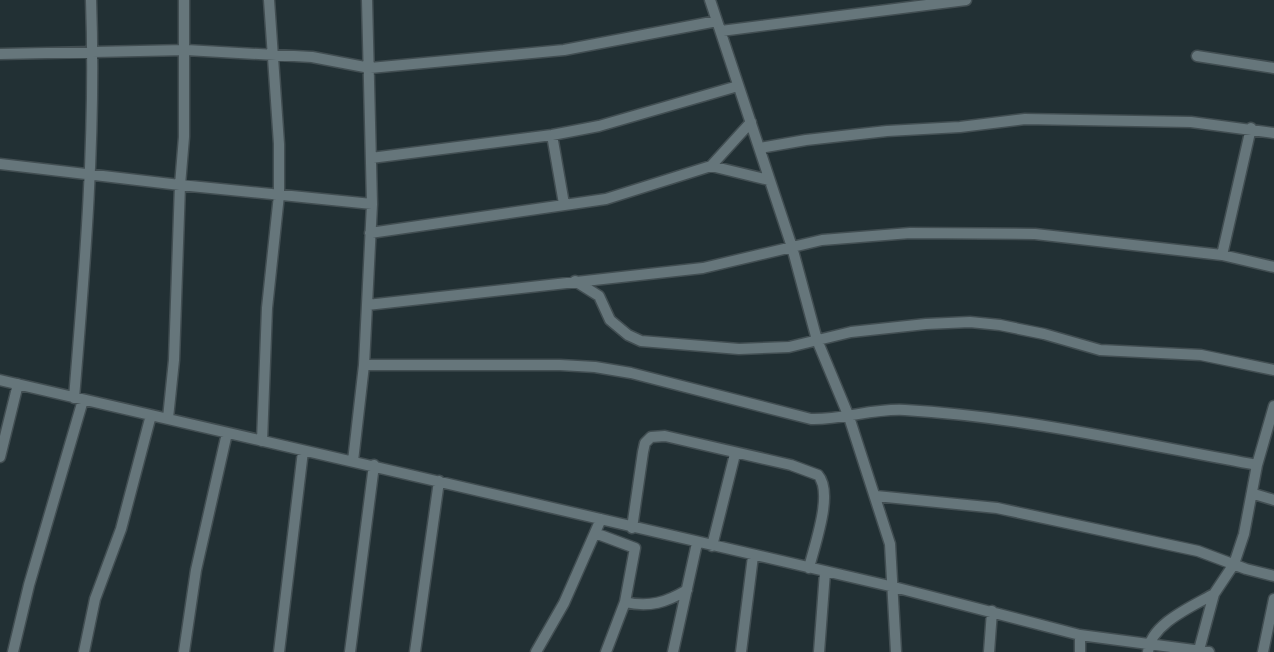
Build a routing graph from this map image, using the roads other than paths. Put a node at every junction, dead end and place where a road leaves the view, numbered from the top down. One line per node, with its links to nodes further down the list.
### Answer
1 (90, 0): 9 (street)
2 (184, 0): 8 (street)
3 (269, 0): 11 (street)
4 (367, 0): 13 (street)
5 (710, 0): 7 (street)
6 (966, 0): 7 (street)
7 (719, 26): 13 (street); 15 (street)
8 (186, 50): 9 (street); 11 (street); 26 (street)
9 (93, 52): 10 (street); 24 (street)
10 (0, 54)
11 (272, 55): 13 (street); 27 (street)
12 (1197, 56): 14 (street)
13 (370, 68): 21 (street)
14 (1274, 68)
15 (738, 86): 16 (street); 19 (street)
16 (751, 122): 20 (street); 23 (street)
17 (1251, 128): 18 (street); 20 (street); 32 (street)
18 (1274, 132)
19 (552, 135): 21 (street); 29 (street)
20 (760, 148): 25 (street)
21 (371, 158): 28 (street)
22 (0, 164): 24 (street)
23 (711, 166): 25 (street); 29 (street)
24 (90, 175): 26 (street); 41 (street)
25 (769, 180): 31 (street)
26 (180, 185): 27 (street); 45 (street)
27 (279, 195): 28 (street); 47 (street)
28 (372, 204): 30 (street)
29 (564, 204): 30 (street)
30 (370, 233): 35 (street)
31 (792, 247): 32 (street); 34 (street); 36 (street)
32 (1222, 255): 33 (street)
33 (1274, 267)
34 (575, 281): 35 (street); 36 (street)
35 (367, 305): 37 (street)
36 (817, 340): 38 (street); 44 (street)
37 (364, 365): 44 (street); 51 (street)
38 (1274, 370)
39 (0, 380): 40 (street)
40 (18, 384): 41 (street); 50 (street)
41 (78, 399): 43 (street); 77 (street)
42 (1274, 405): 53 (street)
43 (151, 415): 45 (street); 78 (street)
44 (849, 416): 53 (street); 56 (street)
45 (168, 418): 46 (street)
46 (227, 433): 47 (street); 79 (street)
47 (262, 441): 48 (street)
48 (303, 451): 51 (street); 80 (street)
49 (735, 454): 59 (street); 62 (street); 65 (street)
50 (0, 457)
51 (353, 461): 52 (street)
52 (374, 465): 54 (street); 81 (street)
53 (1257, 465): 55 (street)
54 (439, 481): 58 (street); 82 (street)
55 (1254, 494): 57 (street); 64 (street)
56 (876, 496): 64 (street); 68 (street)
57 (1274, 500)
58 (601, 519): 59 (street); 60 (street)
59 (632, 528): 61 (street)
60 (595, 533): 72 (street); 83 (street)
61 (697, 543): 62 (street); 69 (street)
62 (712, 546): 63 (street)
63 (753, 556): 65 (street); 86 (street)
64 (1234, 564): 67 (street); 70 (street)
65 (809, 568): 66 (street)
66 (825, 572): 68 (street); 87 (street)
67 (1274, 576)
68 (894, 587): 73 (street); 88 (street)
69 (687, 590): 72 (street); 85 (street)
70 (1214, 594): 75 (street); 76 (street)
71 (1274, 600): 91 (street)
72 (625, 601): 84 (street)
73 (992, 611): 74 (street); 89 (street)
74 (1080, 635): 75 (street); 90 (street)
75 (1149, 648): 76 (street)
76 (1204, 651)
77 (13, 652)
78 (84, 652)
79 (184, 652)
80 (279, 652)
81 (350, 652)
82 (415, 652)
83 (536, 652)
84 (606, 652)
85 (673, 652)
86 (741, 652)
87 (819, 652)
88 (896, 652)
89 (989, 652)
90 (1080, 652)
91 (1263, 652)

